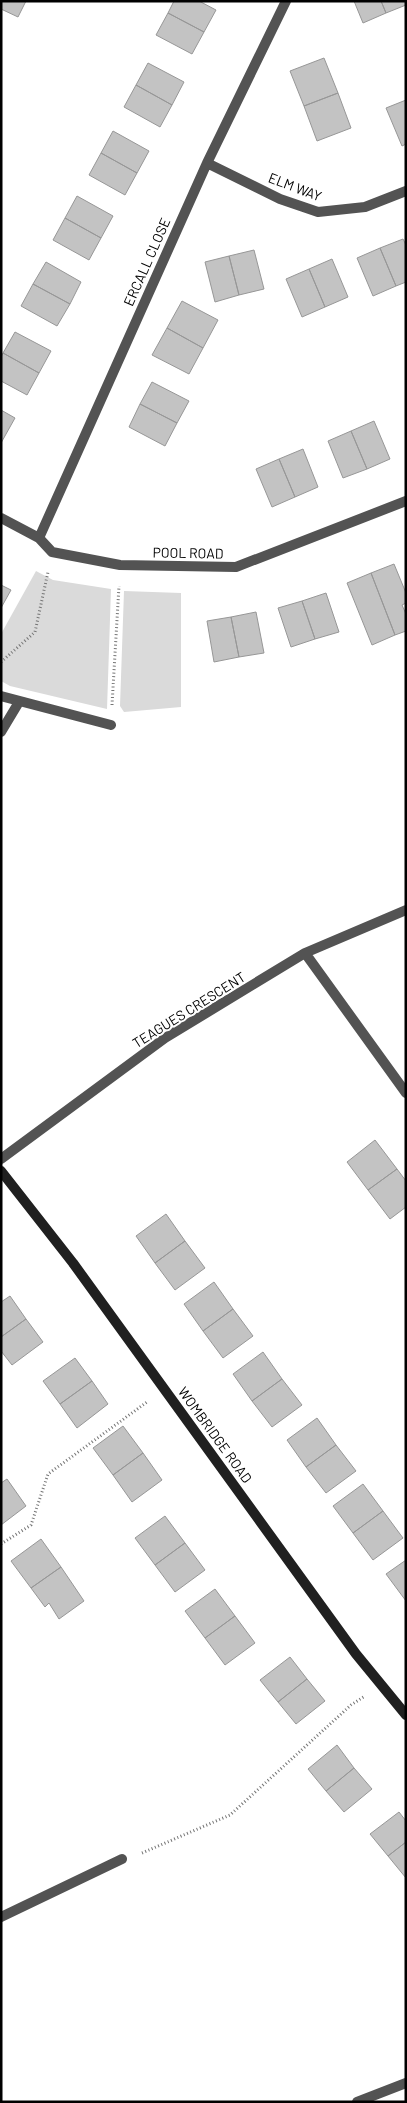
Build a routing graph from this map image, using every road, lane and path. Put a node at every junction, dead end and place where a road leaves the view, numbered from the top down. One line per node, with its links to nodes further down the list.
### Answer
1 (286, 1): 2 (street, ERCALL CLOSE)
2 (207, 163): 3 (street, ELM WAY); 6 (street, ERCALL CLOSE)
3 (406, 192)
4 (406, 501): 8 (street, POOL ROAD)
5 (1, 518): 6 (street)
6 (39, 538): 7 (street)
7 (52, 552): 8 (street, POOL ROAD); 9 (path)
8 (120, 565): 12 (path)
9 (1, 662)
10 (1, 696): 11 (street)
11 (19, 702): 12 (street); 13 (street)
12 (111, 725)
13 (1, 732)
14 (406, 910): 15 (street, TEAGUES CRESCENT)
15 (306, 953): 16 (street); 17 (street, TEAGUES CRESCENT)
16 (406, 1093)
17 (1, 1159)
18 (1, 1171): 19 (street, WOMBRIDGE ROAD)
19 (164, 1389): 20 (path); 21 (street, WOMBRIDGE ROAD)
20 (1, 1544)
21 (382, 1686): 22 (street, WOMBRIDGE ROAD); 23 (path)
22 (406, 1715)
23 (122, 1859): 24 (street)
24 (1, 1917)
25 (406, 2083): 26 (street)
26 (357, 2102)

